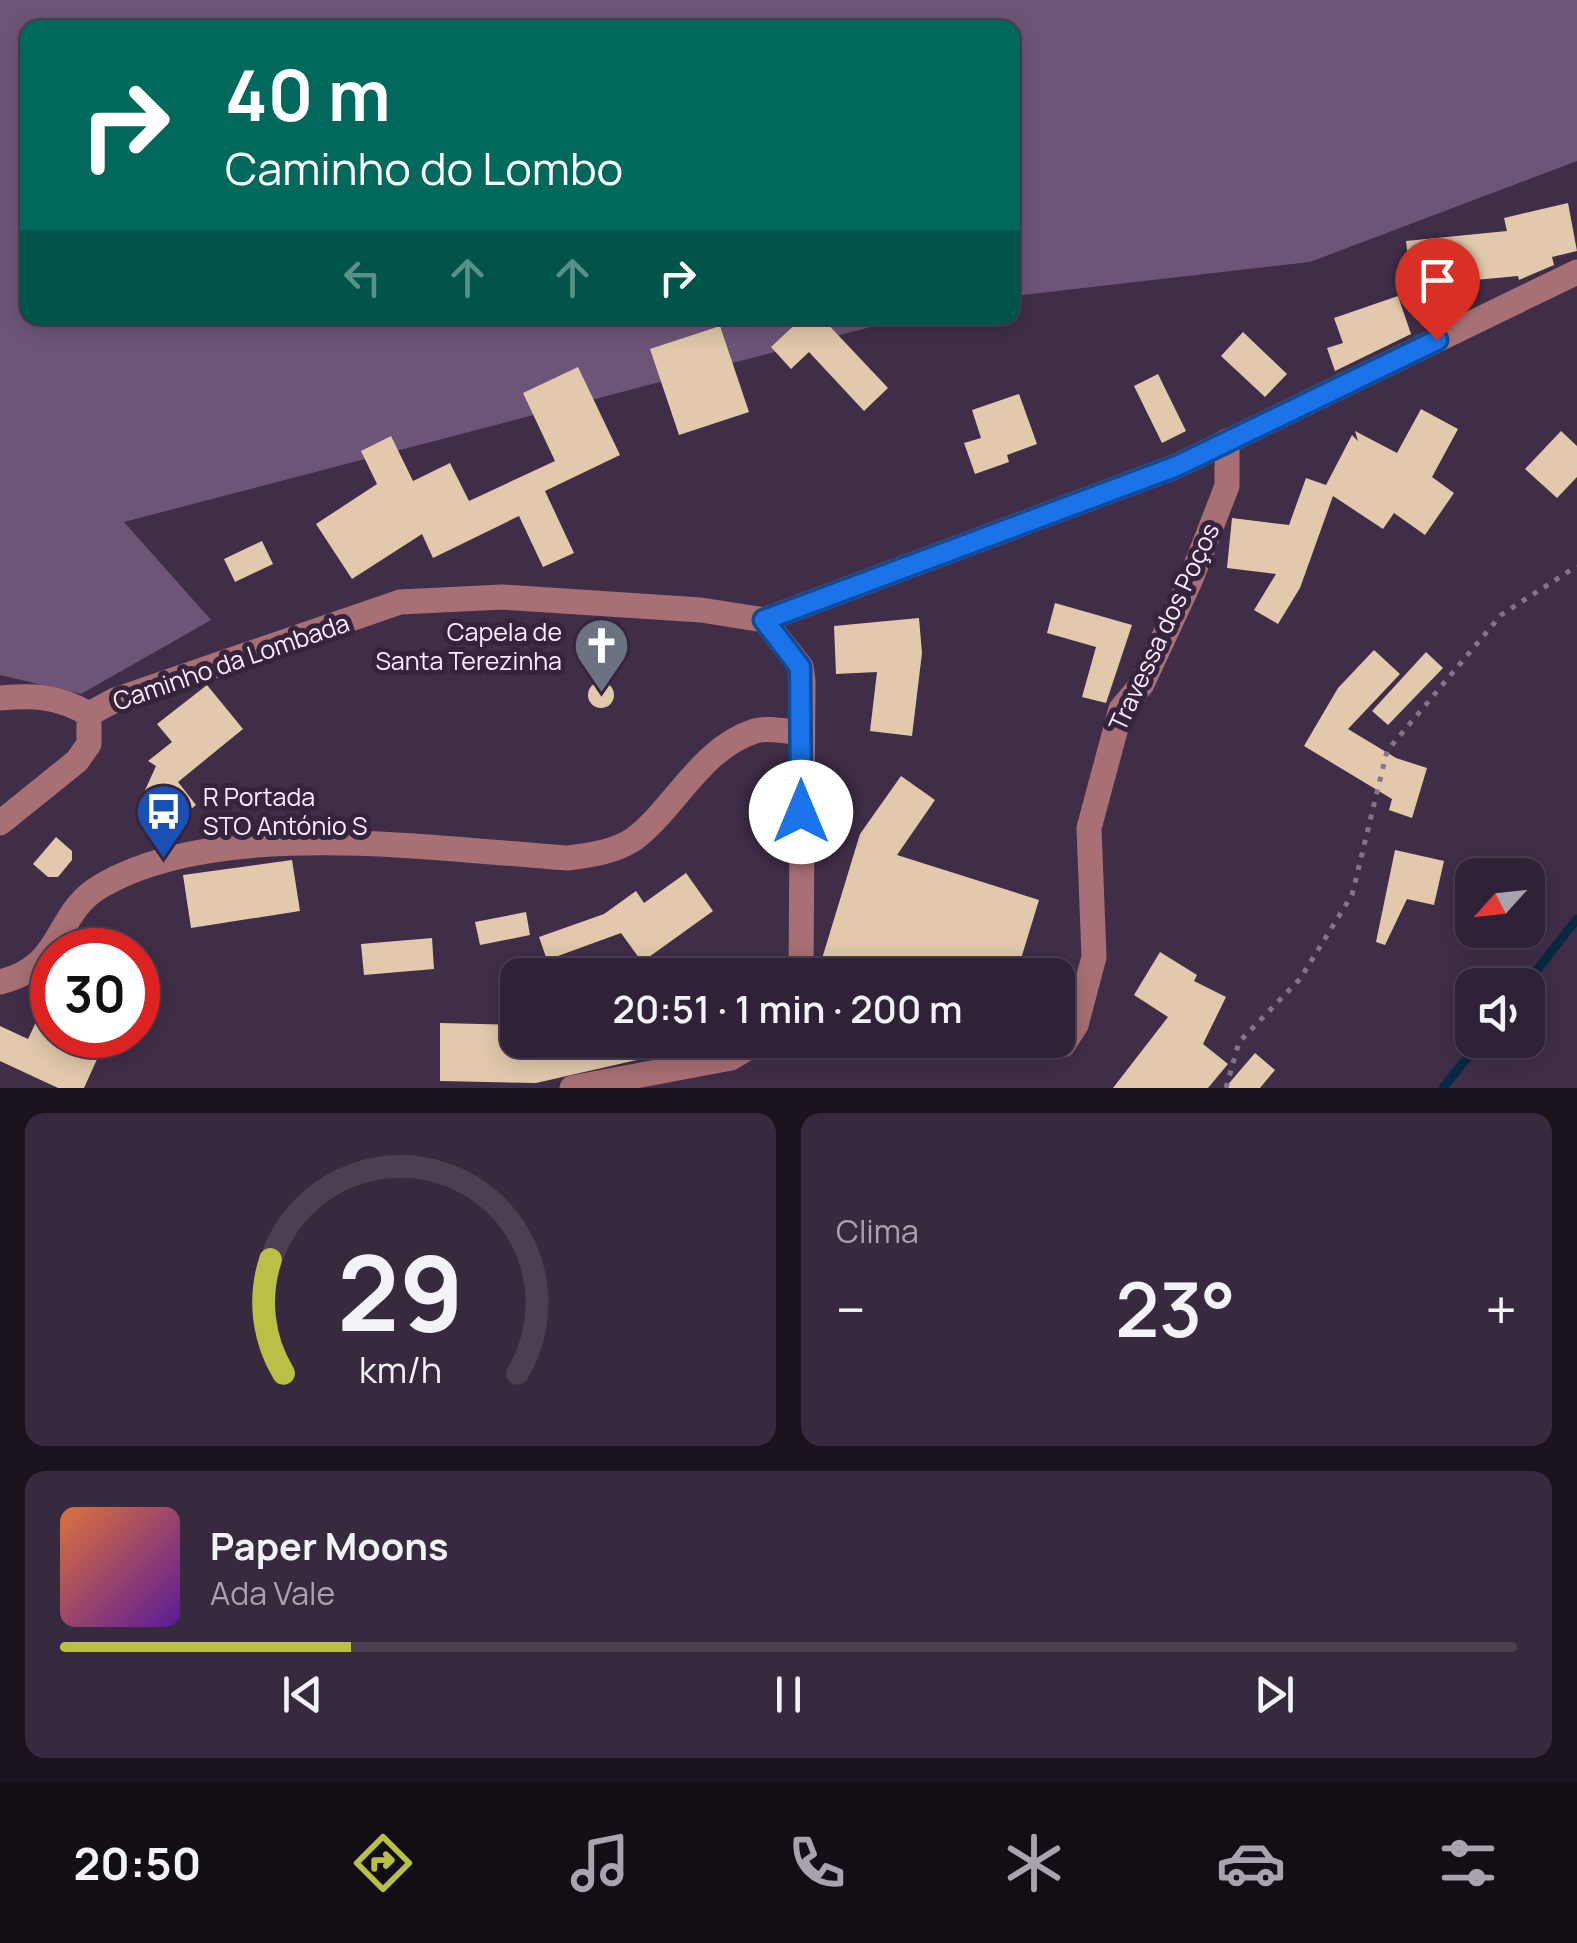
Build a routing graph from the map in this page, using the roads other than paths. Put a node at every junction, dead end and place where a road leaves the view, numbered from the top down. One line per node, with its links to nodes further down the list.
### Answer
1 (1577, 272): 2 (street)
2 (1227, 441): 3 (street); 10 (street, Travessa dos Poços)
3 (764, 620): 5 (street, Caminho da Lombada); 6 (street)
4 (0, 698): 5 (street, Caminho da Lombada)
5 (88, 714): 7 (street)
6 (802, 733): 8 (street); 9 (street)
7 (0, 823)
8 (800, 958)
9 (0, 982)
10 (1075, 1027)
11 (730, 1058): 12 (street)
12 (572, 1088)

